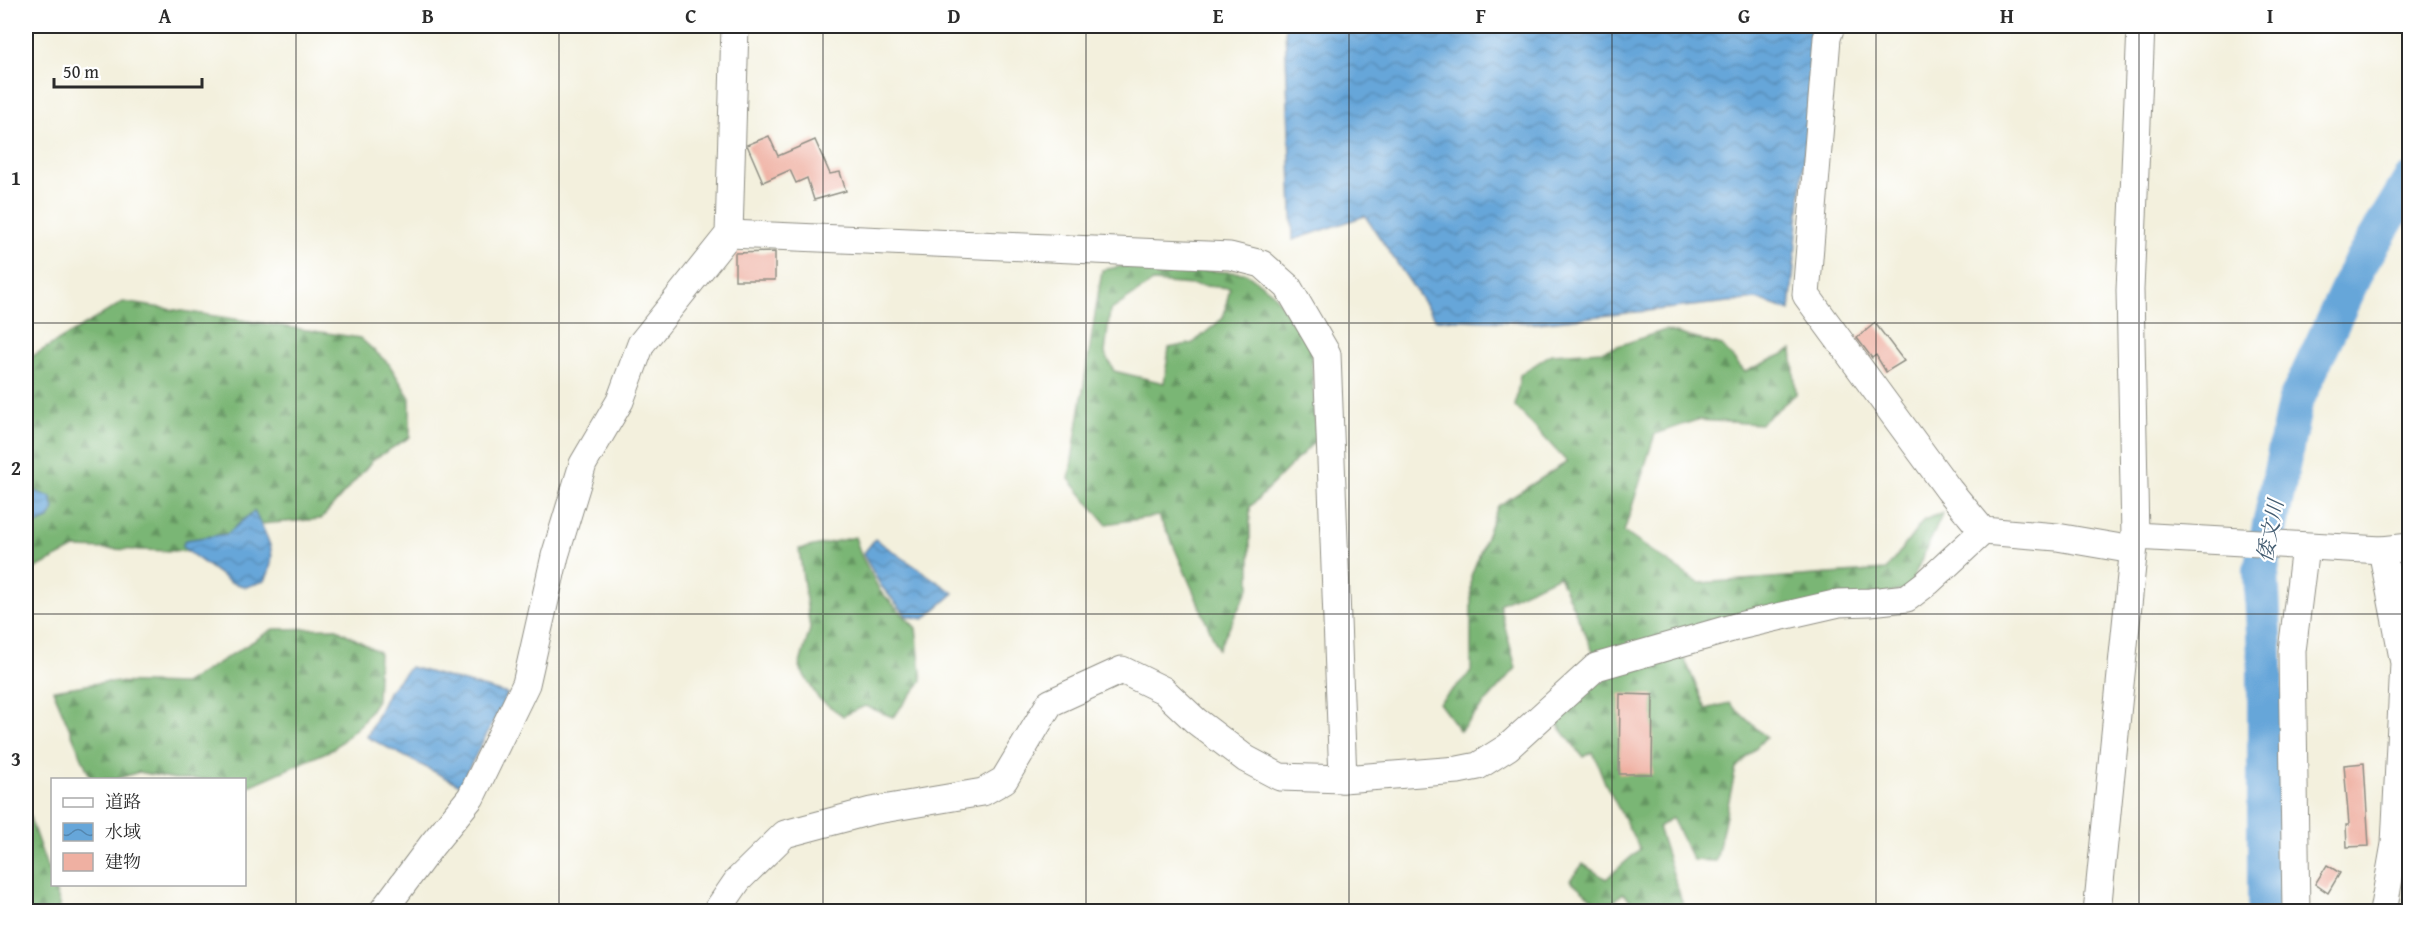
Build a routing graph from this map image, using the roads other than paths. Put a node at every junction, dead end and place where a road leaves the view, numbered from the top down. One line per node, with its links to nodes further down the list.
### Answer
1 (735, 26): 4 (street)
2 (1831, 26): 5 (street)
3 (2141, 26): 6 (street)
4 (729, 234): 10 (street); 11 (street)
5 (1983, 531): 6 (street); 10 (street)
6 (2134, 543): 7 (street); 13 (street)
7 (2301, 546): 9 (street); 14 (street)
8 (2409, 547): 9 (street)
9 (2382, 550): 15 (street)
10 (1343, 779): 12 (street)
11 (382, 912)
12 (716, 912)
13 (2097, 912)
14 (2296, 912)
15 (2383, 912)

